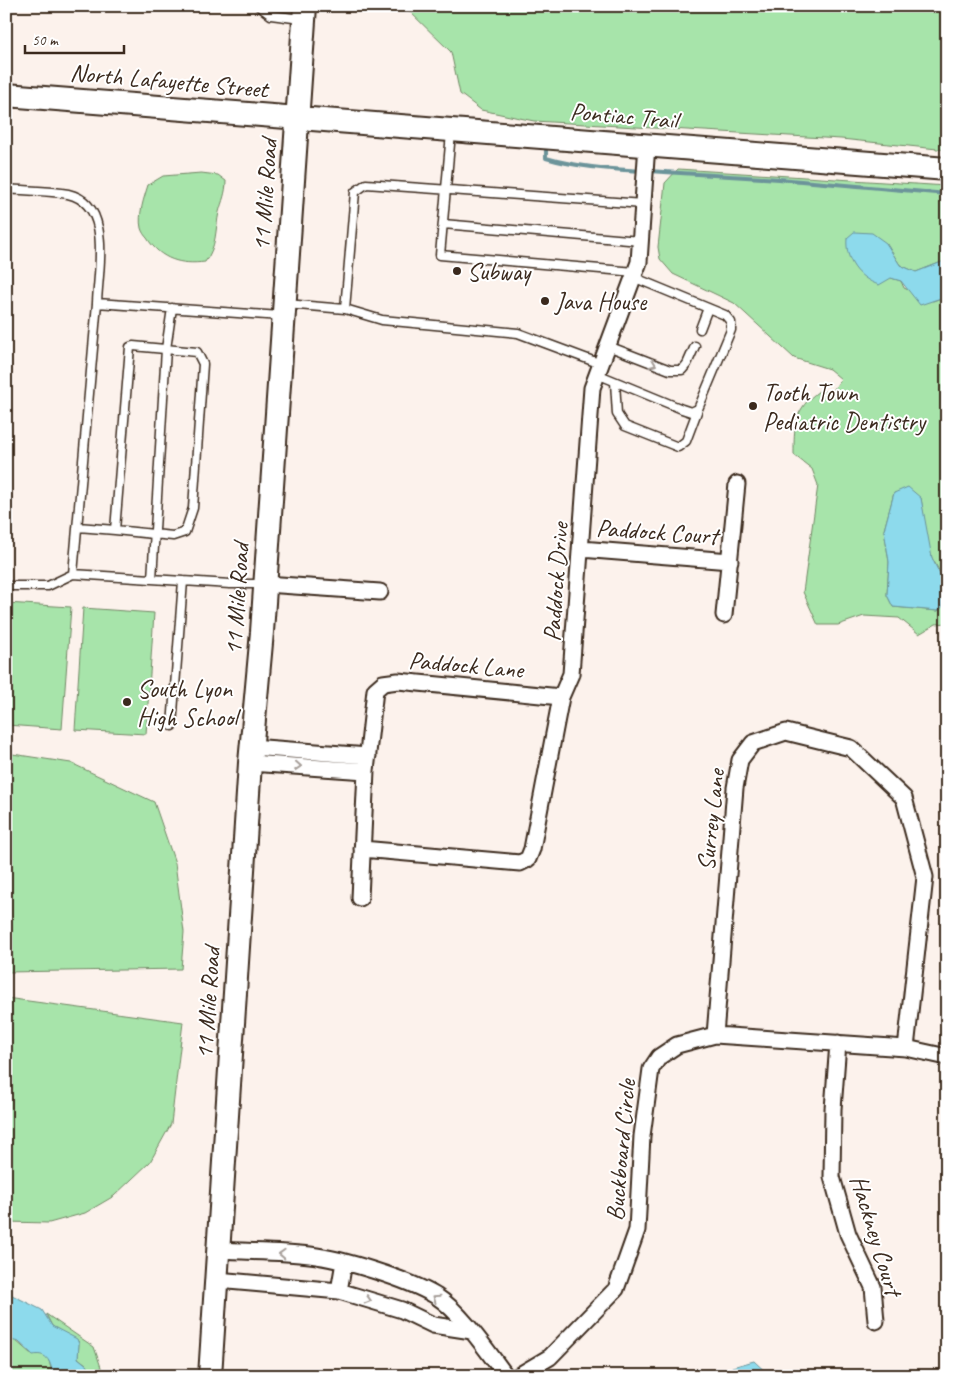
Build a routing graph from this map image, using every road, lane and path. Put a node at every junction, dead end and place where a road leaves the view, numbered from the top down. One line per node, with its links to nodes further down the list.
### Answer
1 (259, 6): 2 (lane)
2 (305, 13): 4 (street, 11 Mile Road)
3 (6, 95): 4 (street, North Lafayette Street)
4 (297, 118): 5 (street, Pontiac Trail); 18 (street, 11 Mile Road)
5 (451, 129): 6 (street, Pontiac Trail); 9 (lane)
6 (647, 144): 7 (street, Pontiac Trail); 10 (street, Paddock Drive)
7 (947, 169)
8 (6, 189): 14 (lane)
9 (446, 190): 10 (lane); 11 (lane); 17 (lane)
10 (643, 204): 12 (street, Paddock Drive)
11 (443, 224): 12 (lane); 13 (lane)
12 (640, 240): 13 (street, Paddock Drive)
13 (634, 275): 16 (lane); 20 (street, Paddock Drive)
14 (97, 303): 15 (lane); 27 (lane)
15 (172, 308): 18 (lane); 22 (lane)
16 (708, 308): 19 (lane); 25 (lane)
17 (345, 309): 18 (lane); 23 (lane)
18 (284, 310): 35 (street, 11 Mile Road)
19 (700, 329)
20 (608, 346): 21 (lane, one-way to 21); 23 (street, Paddock Drive)
21 (695, 346)
22 (166, 349): 28 (lane); 29 (lane); 29 (lane)
23 (599, 369): 24 (lane); 30 (street, Paddock Drive)
24 (616, 382): 25 (lane); 25 (lane)
25 (698, 410)
26 (737, 484): 31 (street, Paddock Court)
27 (78, 527): 28 (lane); 32 (lane)
28 (115, 530): 29 (lane)
29 (155, 534): 33 (lane)
30 (581, 549): 31 (street, Paddock Court); 39 (street, Paddock Drive)
31 (730, 561): 38 (street, Paddock Court)
32 (74, 574): 33 (lane); 36 (lane)
33 (152, 579): 34 (lane)
34 (183, 581): 35 (lane); 40 (lane)
35 (266, 584): 37 (street); 41 (street, 11 Mile Road)
36 (6, 586)
37 (380, 592)
38 (724, 615)
39 (560, 697): 42 (street, Paddock Lane); 44 (street, Paddock Drive)
40 (172, 726)
41 (250, 755): 42 (street); 43 (street, one-way to 43); 50 (street, 11 Mile Road)
42 (368, 756): 43 (street, Paddock Lane)
43 (366, 771): 44 (street, Paddock Lane)
44 (362, 849): 45 (street, Paddock Lane)
45 (360, 898)
46 (715, 1034): 47 (street, Buckboard Circle); 48 (street, Surrey Lane); 58 (street, Buckboard Circle)
47 (838, 1044): 48 (street, Buckboard Circle); 54 (street, Hackney Court)
48 (906, 1048): 49 (street, Buckboard Circle)
49 (947, 1057)
50 (218, 1250): 51 (street, one-way to 50); 52 (street, 11 Mile Road)
51 (344, 1262): 53 (street); 55 (street, one-way to 51)
52 (217, 1280): 53 (street); 56 (street, 11 Mile Road)
53 (339, 1291): 55 (street, one-way to 55)
54 (876, 1321)
55 (472, 1331): 57 (street)
56 (210, 1376)
57 (506, 1376)
58 (518, 1376)

